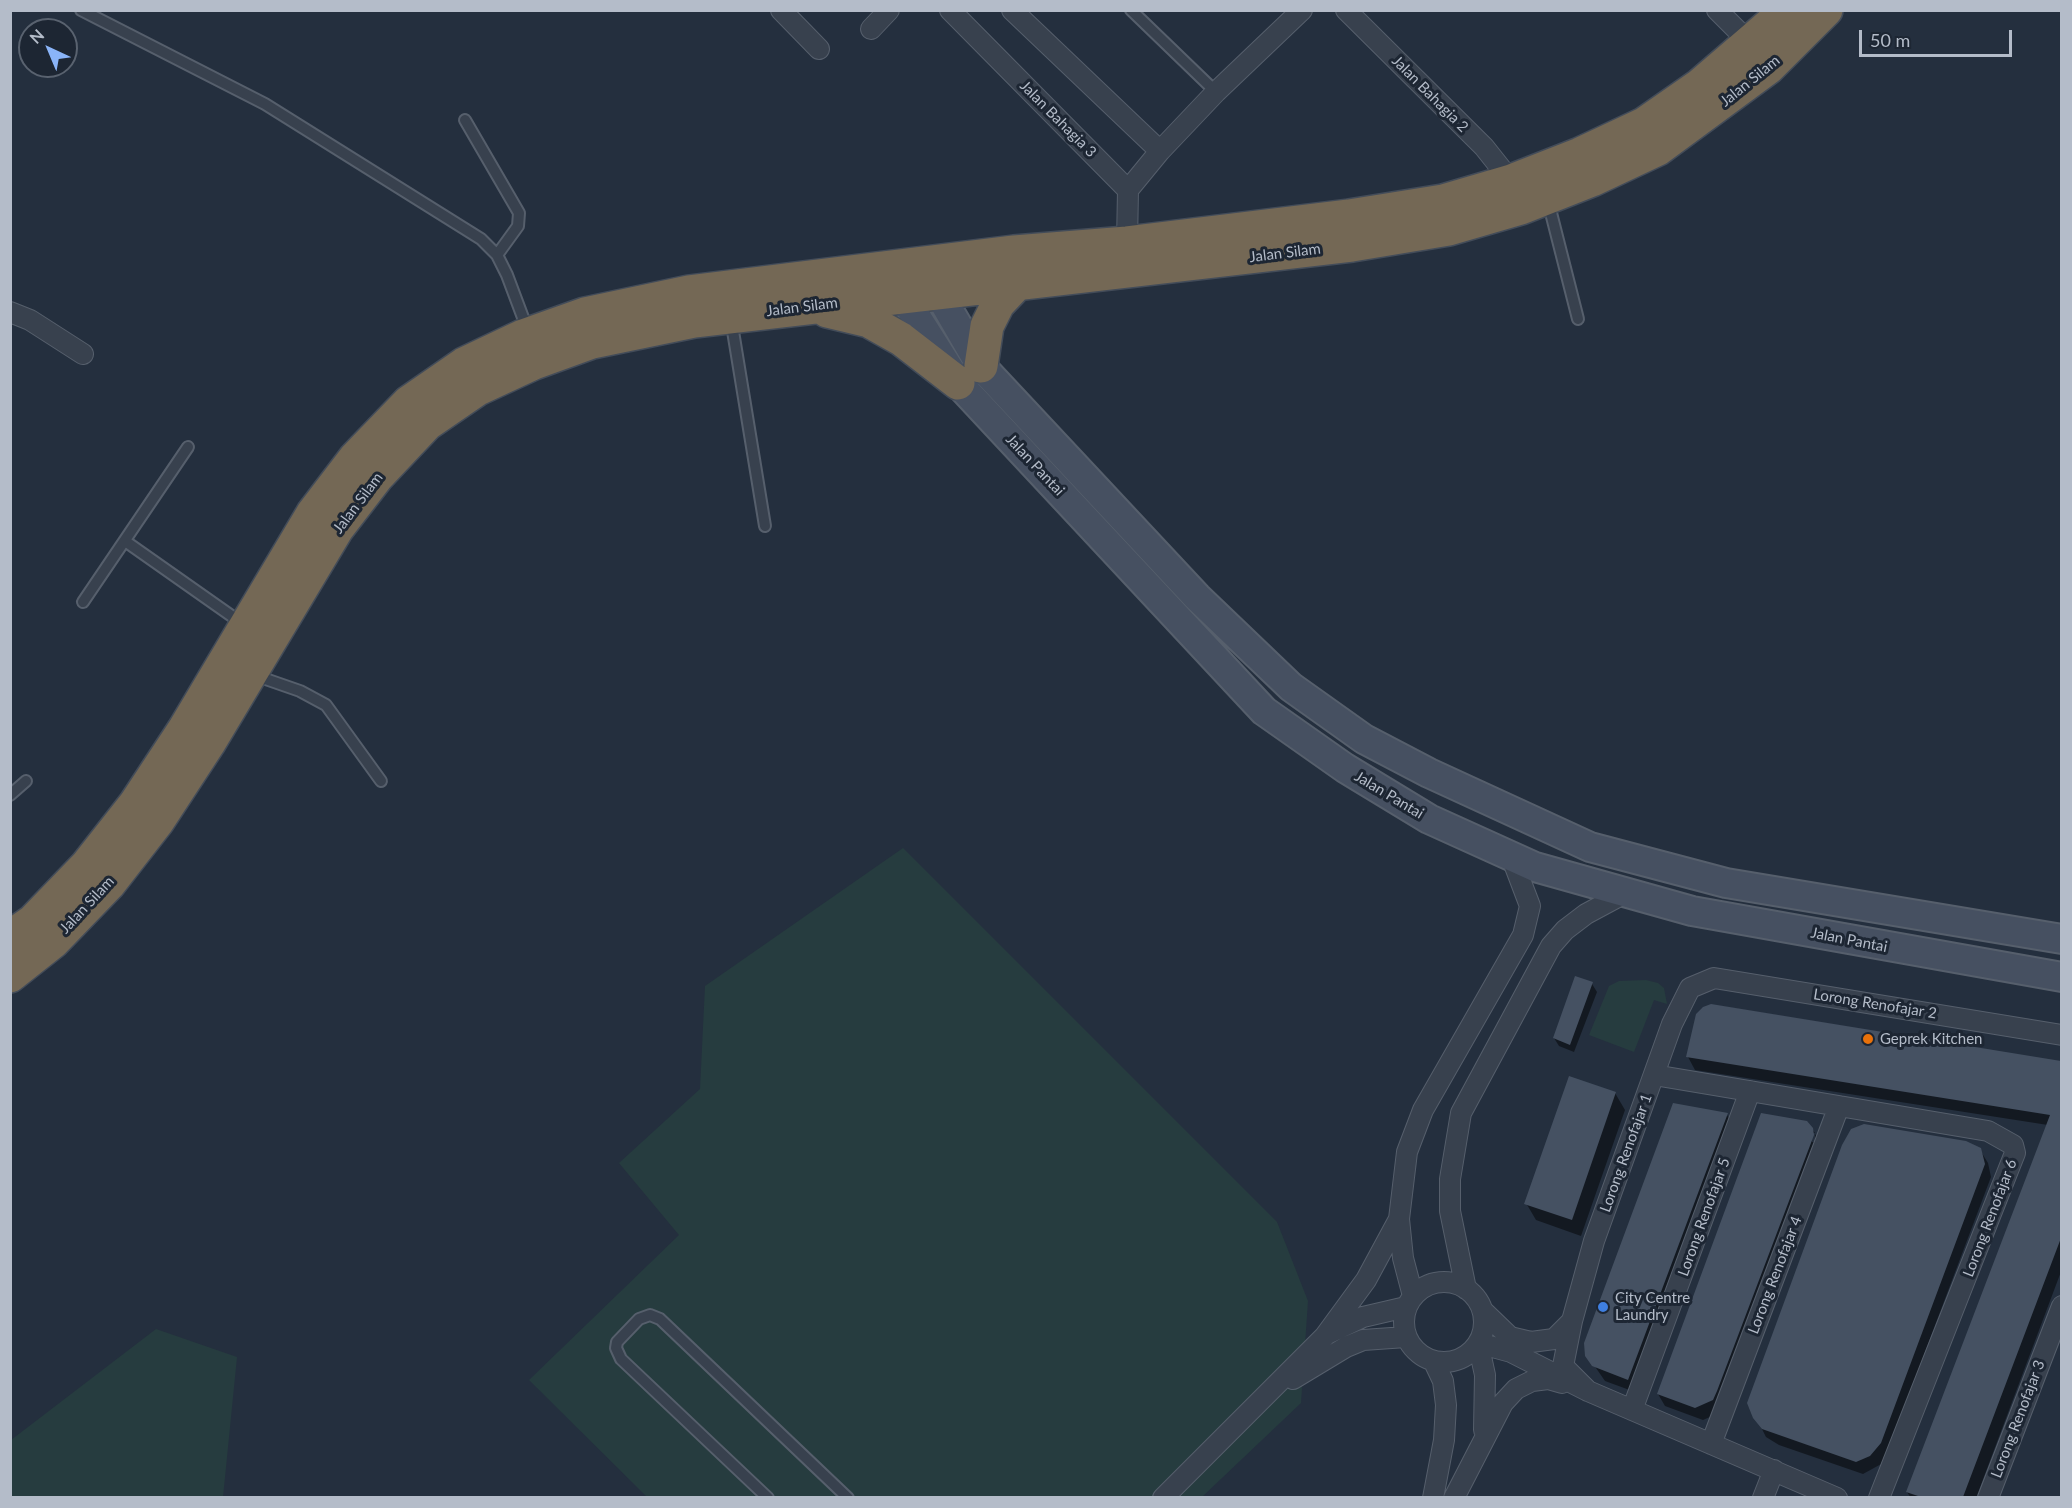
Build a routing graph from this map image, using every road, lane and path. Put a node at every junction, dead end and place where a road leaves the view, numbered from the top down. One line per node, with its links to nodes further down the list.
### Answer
1 (81, 10): 22 (lane)
2 (781, 10): 14 (street)
3 (889, 10): 12 (street)
4 (950, 10): 19 (street, Jalan Bahagia 3)
5 (1012, 10): 17 (street)
6 (1131, 10): 15 (lane)
7 (1302, 10): 15 (street)
8 (1346, 10): 18 (street, Jalan Bahagia 2)
9 (1717, 10): 13 (street)
10 (1787, 10): 13 (highway, Jalan Silam)
11 (1826, 10): 20 (highway, Jalan Silam)
12 (871, 29)
13 (1751, 44): 18 (highway, Jalan Silam)
14 (819, 49)
15 (1216, 92): 17 (street)
16 (465, 120): 22 (lane)
17 (1160, 151): 19 (street)
18 (1511, 181): 21 (highway, Jalan Silam)
19 (1128, 190): 21 (street)
20 (1547, 198): 25 (highway, Jalan Silam); 29 (lane)
21 (1126, 243): 23 (highway, Jalan Silam)
22 (497, 255): 30 (lane)
23 (934, 277): 24 (highway, Jalan Silam); 25 (highway, Jalan Silam); 32 (street, Jalan Pantai)
24 (899, 281): 26 (highway, Jalan Silam); 30 (highway, Jalan Silam); 32 (street, Jalan Pantai)
25 (1016, 285): 32 (highway)
26 (809, 306): 28 (highway, Jalan Silam); 32 (highway)
27 (10, 312): 31 (street)
28 (731, 316): 34 (lane); 38 (highway, Jalan Silam)
29 (1578, 319)
30 (530, 334): 37 (highway, Jalan Silam)
31 (83, 354)
32 (970, 375): 42 (street, Jalan Pantai); 45 (street, Jalan Pantai)
33 (188, 447): 35 (lane)
34 (765, 526)
35 (125, 541): 36 (lane); 37 (lane)
36 (83, 602)
37 (246, 625): 44 (highway, Jalan Silam)
38 (250, 674): 40 (lane); 46 (highway, Jalan Silam)
39 (26, 781): 41 (lane)
40 (381, 781)
41 (10, 795)
42 (1511, 856): 43 (street, Jalan Pantai); 53 (street)
43 (1627, 892): 47 (street, Jalan Pantai); 54 (street)
44 (10, 937)
45 (2061, 939)
46 (10, 976)
47 (2061, 977)
48 (1690, 988): 49 (street, Lorong Renofajar 2); 50 (street, Lorong Renofajar 1)
49 (2061, 1035)
50 (1654, 1075): 51 (street, Lorong Renofajar 6); 58 (street, Lorong Renofajar 1)
51 (1750, 1091): 52 (street, Lorong Renofajar 6); 65 (street, Lorong Renofajar 5)
52 (1839, 1106): 67 (street, Lorong Renofajar 4); 76 (street, Lorong Renofajar 6)
53 (1399, 1219): 55 (street); 59 (street)
54 (1466, 1289): 55 (street); 57 (street)
55 (1409, 1301): 59 (street); 60 (street)
56 (2061, 1306): 77 (street, Lorong Renofajar 3)
57 (1483, 1311): 58 (street); 61 (street)
58 (1572, 1321): 63 (street, Lorong Renofajar 1)
59 (1325, 1335): 64 (street)
60 (1406, 1337): 62 (street); 64 (street)
61 (1478, 1343): 62 (street); 63 (street); 66 (street)
62 (1434, 1362): 72 (street)
63 (1588, 1390): 65 (street); 66 (street)
64 (1268, 1395): 71 (street)
65 (1632, 1410): 67 (street)
66 (1484, 1436): 73 (street)
67 (1712, 1444): 68 (street)
68 (1773, 1470): 74 (street); 75 (street)
69 (768, 1497): 70 (lane)
70 (848, 1497)
71 (1163, 1497)
72 (1433, 1497)
73 (1454, 1497)
74 (1763, 1497)
75 (1837, 1497)
76 (1879, 1497)
77 (1988, 1497)

